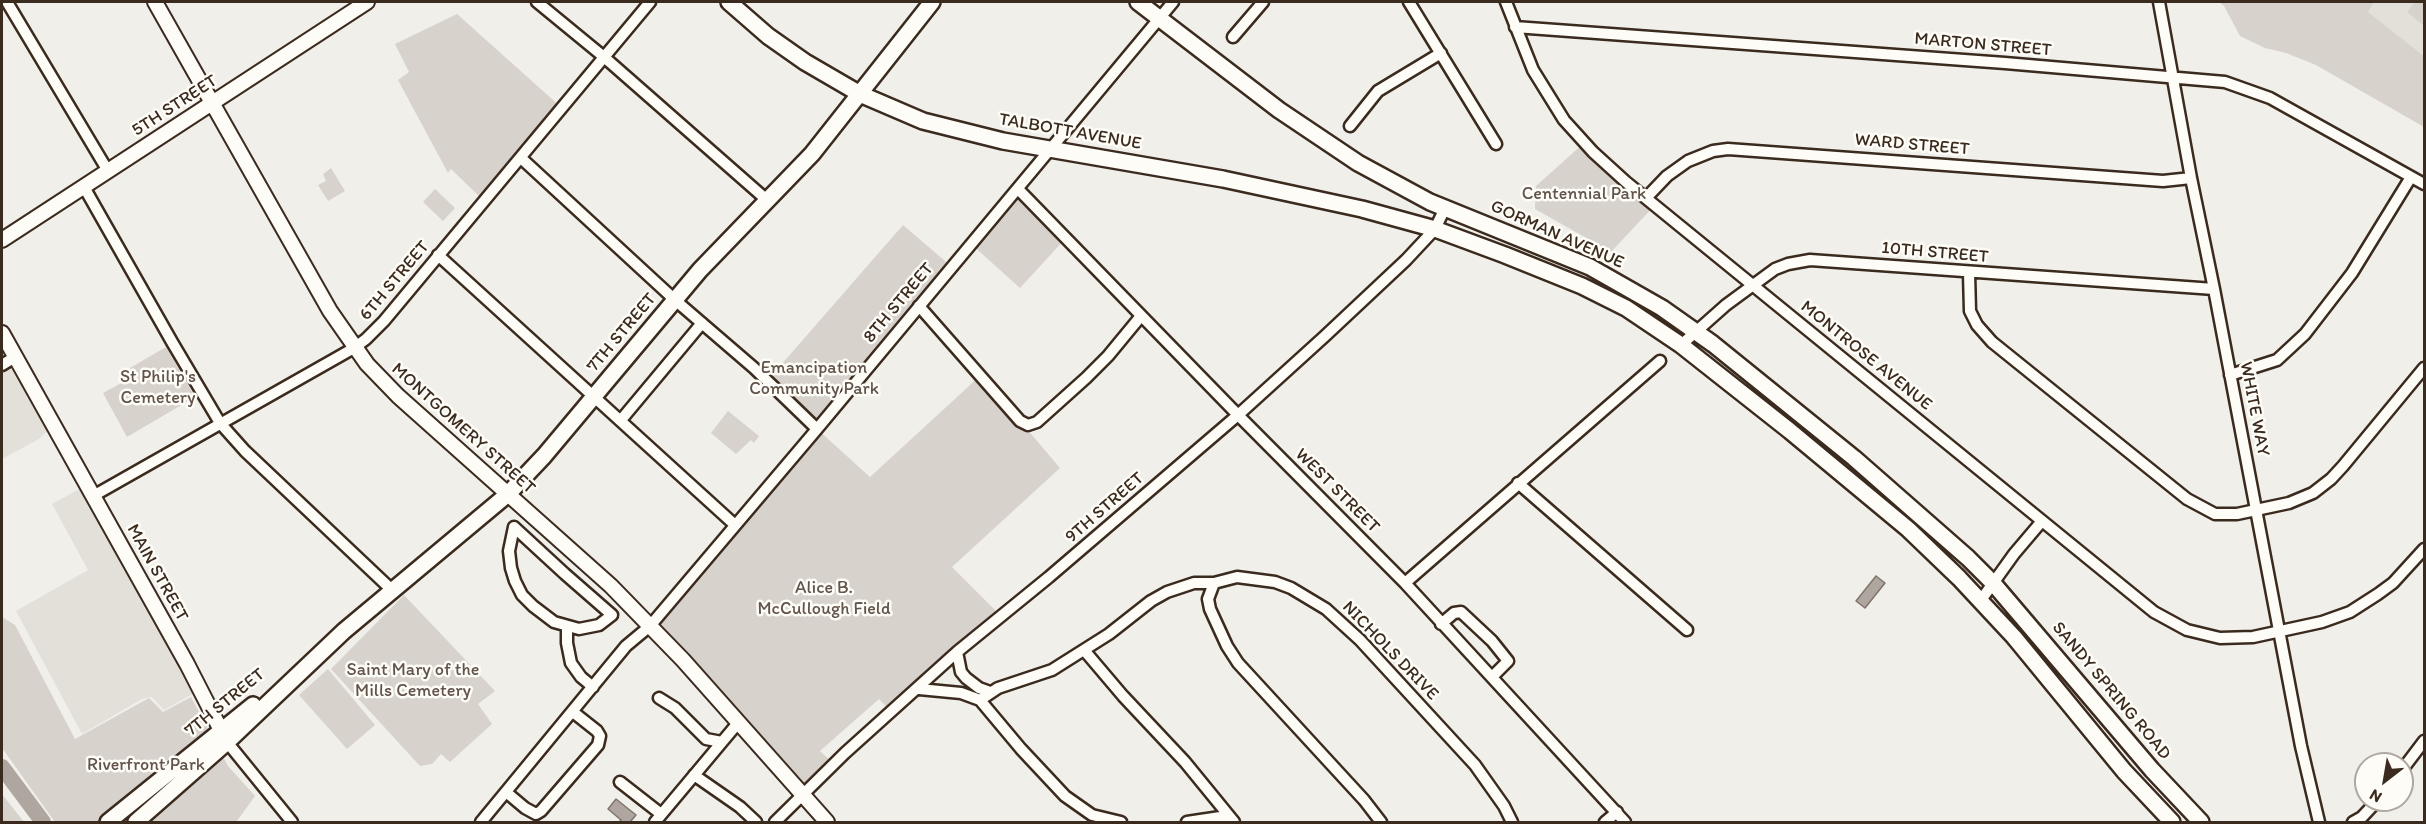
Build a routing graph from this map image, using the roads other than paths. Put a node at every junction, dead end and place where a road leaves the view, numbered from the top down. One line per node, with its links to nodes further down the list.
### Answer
1 (7, 2): 26 (street)
2 (155, 2): 21 (street, MONTGOMERY STREET)
3 (537, 2): 18 (street)
4 (650, 2): 18 (street, 6TH STREET)
5 (729, 2): 20 (main road, TALBOTT AVENUE)
6 (1138, 2): 14 (main road, GORMAN AVENUE)
7 (1173, 2): 14 (street, 8TH STREET)
8 (1263, 2): 16 (street)
9 (1409, 2): 17 (street)
10 (1506, 2): 15 (street, MONTROSE AVENUE)
11 (2159, 2): 19 (street, WHITE WAY)
12 (359, 4): 21 (street, 5TH STREET)
13 (924, 4): 20 (main road, 7TH STREET)
14 (1158, 18): 24 (street, 8TH STREET); 34 (main road, GORMAN AVENUE)
15 (1515, 27): 19 (street, MARTON STREET); 32 (street, MONTROSE AVENUE)
16 (1233, 37)
17 (1442, 53): 22 (street); 23 (street)
18 (604, 57): 25 (street, 6TH STREET); 33 (street)
19 (2174, 77): 27 (street, MARTON STREET); 28 (street, WHITE WAY)
20 (860, 94): 24 (main road, TALBOTT AVENUE); 33 (main road, 7TH STREET)
21 (214, 104): 26 (street, 5TH STREET); 48 (street, MONTGOMERY STREET)
22 (1350, 126)
23 (1496, 144)
24 (1049, 150): 31 (street, 8TH STREET); 35 (main road, TALBOTT AVENUE)
25 (521, 158): 37 (street, 6TH STREET); 41 (street)
26 (108, 171): 30 (street, 5TH STREET)
27 (2411, 177): 29 (street, MARTON STREET); 53 (street)
28 (2191, 178): 32 (street, WARD STREET); 40 (street, WHITE WAY)
29 (2424, 184)
30 (84, 187): 36 (street, 5TH STREET); 57 (street)
31 (1018, 189): 42 (street, 8TH STREET); 43 (street, WEST STREET)
32 (1646, 198): 39 (street, MONTROSE AVENUE)
33 (768, 201): 41 (main road, 7TH STREET)
34 (1445, 208): 35 (street, 9TH STREET); 45 (main road, GORMAN AVENUE)
35 (1435, 230): 47 (main road, GORMAN AVENUE); 55 (street, 9TH STREET)
36 (2, 240)
37 (438, 255): 48 (street, 6TH STREET); 54 (street)
38 (1969, 273): 39 (street, 10TH STREET); 40 (street, 10TH STREET); 62 (street)
39 (1752, 285): 45 (street, 10TH STREET); 63 (street, MONTROSE AVENUE)
40 (2214, 289): 53 (street, WHITE WAY)
41 (675, 300): 44 (street); 54 (main road, 7TH STREET)
42 (919, 306): 43 (street); 58 (street, 8TH STREET)
43 (1141, 316): 55 (street, WEST STREET)
44 (702, 322): 56 (street); 58 (street)
45 (1696, 331): 47 (street, 10TH STREET); 68 (main road, GORMAN AVENUE)
46 (2, 333): 49 (street, MAIN STREET)
47 (1681, 345): 70 (main road, GORMAN AVENUE)
48 (354, 348): 57 (street, 6TH STREET); 60 (street, MONTGOMERY STREET)
49 (15, 357): 51 (street); 61 (street, MAIN STREET)
50 (1660, 362): 59 (street)
51 (2, 365)
52 (2424, 368): 62 (street)
53 (2230, 375): 62 (street, WHITE WAY)
54 (594, 396): 56 (street); 60 (main road, 7TH STREET)
55 (1238, 415): 67 (street, WEST STREET); 77 (street, 9TH STREET)
56 (621, 420): 64 (street)
57 (220, 423): 61 (street, 6TH STREET); 69 (street)
58 (817, 429): 64 (street, 8TH STREET)
59 (1518, 483): 67 (street); 74 (street)
60 (508, 494): 69 (main road, 7TH STREET); 73 (street, MONTGOMERY STREET)
61 (93, 496): 86 (street, MAIN STREET)
62 (2257, 510): 75 (street, WHITE WAY)
63 (2042, 521): 68 (street); 75 (street, MONTROSE AVENUE)
64 (735, 525): 73 (street, 8TH STREET)
65 (2424, 549): 75 (street, MONTROSE AVENUE)
66 (1214, 583): 76 (street, NICHOLS DRIVE); 107 (street); 108 (street, NICHOLS DRIVE)
67 (1405, 583): 71 (street, WEST STREET)
68 (1993, 583): 70 (street); 112 (main road, SANDY SPRING ROAD)
69 (393, 591): 86 (main road, 7TH STREET)
70 (1981, 600): 111 (main road)
71 (1441, 624): 78 (street, WEST STREET); 78 (street)
72 (567, 626): 72 (street); 79 (street)
73 (650, 626): 79 (street, 8TH STREET); 85 (street, MONTGOMERY STREET)
74 (1687, 630)
75 (2279, 631): 113 (street, WHITE WAY)
76 (1084, 650): 81 (street, NICHOLS DRIVE); 97 (street)
77 (957, 652): 80 (street, 9TH STREET); 81 (street)
78 (1492, 677): 95 (street, WEST STREET)
79 (593, 687): 84 (street, 8TH STREET)
80 (919, 689): 83 (street); 93 (street, 9TH STREET)
81 (990, 692): 83 (street, NICHOLS DRIVE)
82 (659, 698): 88 (street)
83 (980, 700): 105 (street)
84 (573, 712): 92 (street, 8TH STREET); 92 (street)
85 (738, 723): 88 (street); 93 (street, MONTGOMERY STREET)
86 (225, 737): 98 (main road, 7TH STREET); 99 (main road, 7TH STREET); 100 (street, MAIN STREET)
87 (2424, 741): 89 (street)
88 (722, 742): 90 (street)
89 (2414, 754)
90 (694, 774): 96 (street); 102 (street)
91 (620, 782): 96 (street)
92 (507, 792): 101 (street, 8TH STREET)
93 (803, 795): 103 (street, 9TH STREET); 104 (street, MONTGOMERY STREET)
94 (2367, 812): 114 (street)
95 (1617, 813): 109 (street); 110 (street, WEST STREET)
96 (658, 818)
97 (1231, 819): 106 (street)
98 (111, 820)
99 (136, 822)
100 (292, 822)
101 (481, 822)
102 (756, 822)
103 (775, 822)
104 (827, 822)
105 (1121, 822)
106 (1187, 822)
107 (1381, 822)
108 (1512, 822)
109 (1605, 822)
110 (1625, 822)
111 (2172, 822)
112 (2201, 822)
113 (2319, 822)
114 (2353, 822)

